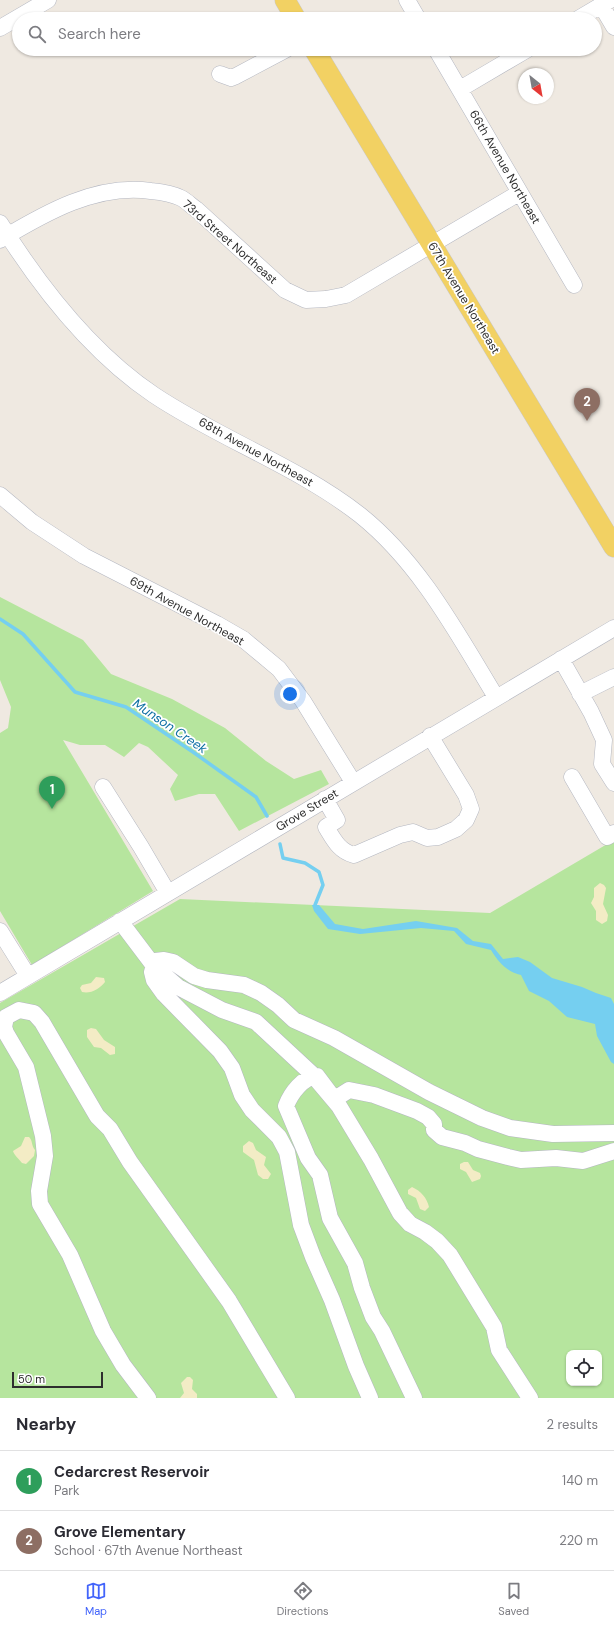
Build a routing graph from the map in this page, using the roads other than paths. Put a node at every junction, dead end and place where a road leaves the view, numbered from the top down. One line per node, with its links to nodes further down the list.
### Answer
1 (48, 0): 5 (street)
2 (285, 0): 6 (main road)
3 (407, 0): 7 (street)
4 (606, 3): 8 (street); 10 (street)
5 (27, 12)
6 (292, 12)
7 (414, 12)
8 (590, 12)
9 (12, 21): 11 (street)
10 (614, 27)
11 (0, 28)
12 (273, 56): 16 (street)
13 (318, 56): 20 (main road, 67th Avenue Northeast)
14 (440, 56): 17 (street, 66th Avenue Northeast)
15 (516, 56): 17 (street)
16 (220, 74)
17 (460, 89): 18 (street, 66th Avenue Northeast)
18 (519, 193): 20 (street, 73rd Street Northeast); 21 (street, 66th Avenue Northeast)
19 (3, 233): 20 (street, 73rd Street Northeast); 28 (street, 68th Avenue Northeast)
20 (431, 245): 23 (main road, 67th Avenue Northeast)
21 (574, 285)
22 (0, 495): 31 (street, 69th Avenue Northeast)
23 (614, 547)
24 (614, 628): 25 (street, Grove Street)
25 (561, 659): 27 (street); 28 (street, Grove Street)
26 (614, 677): 27 (street)
27 (580, 694): 32 (street)
28 (496, 697): 29 (street, Grove Street)
29 (430, 736): 31 (street, Grove Street); 34 (street)
30 (572, 777): 35 (street)
31 (353, 782): 34 (street, Grove Street)
32 (614, 783)
33 (103, 787): 36 (street)
34 (325, 799): 36 (street, Grove Street)
35 (614, 833)
36 (168, 893): 37 (street, Grove Street)
37 (120, 921): 39 (street); 40 (street, Grove Street)
38 (0, 931): 40 (street)
39 (154, 966): 42 (street); 43 (street); 47 (street)
40 (28, 976): 41 (street, Grove Street)
41 (0, 993)
42 (314, 1076): 44 (street); 48 (street); 49 (street)
43 (614, 1133)
44 (614, 1151)
45 (148, 1398): 46 (street)
46 (287, 1398)
47 (370, 1398)
48 (414, 1398)
49 (530, 1398)

